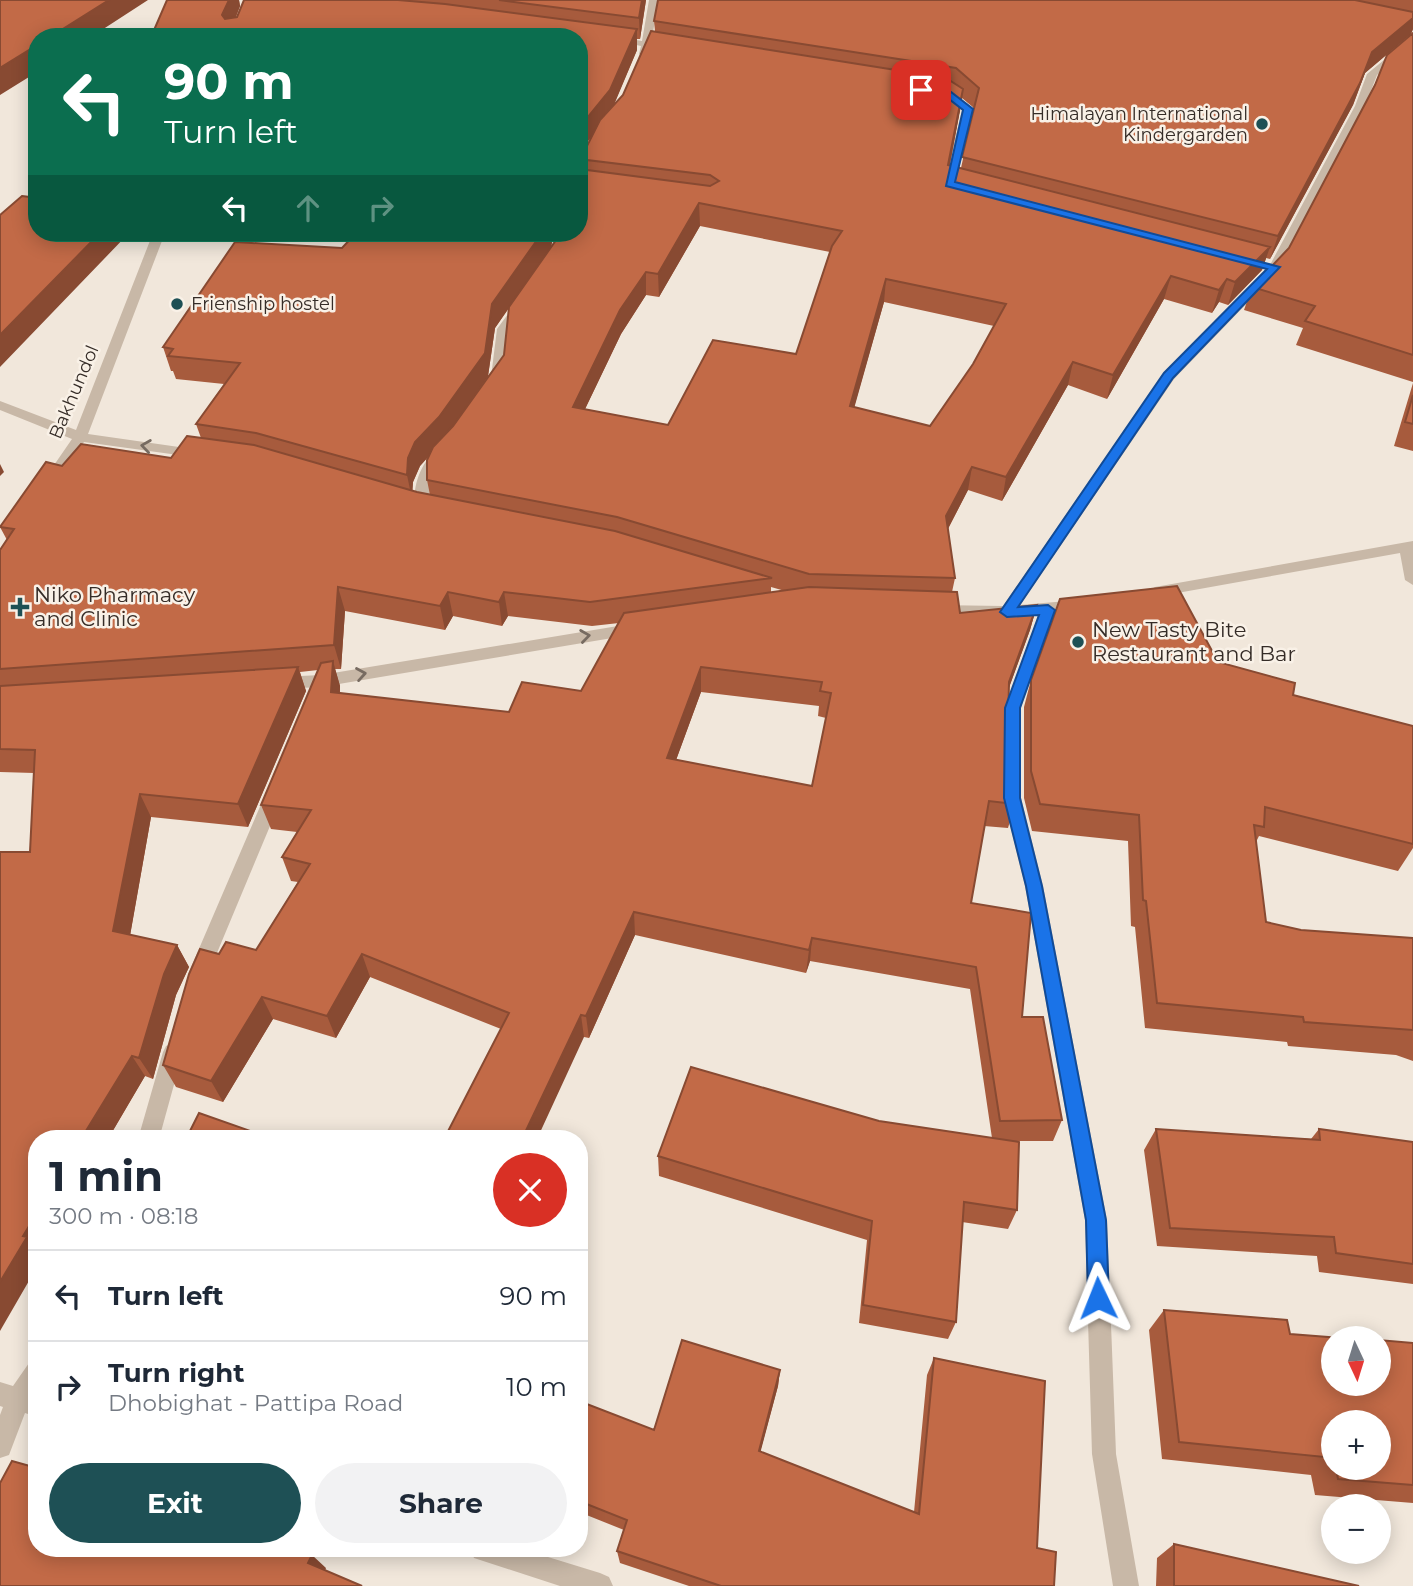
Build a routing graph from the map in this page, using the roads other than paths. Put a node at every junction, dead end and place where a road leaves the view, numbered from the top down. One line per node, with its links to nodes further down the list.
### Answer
1 (654, 0): 4 (street)
2 (597, 37): 4 (street)
3 (1413, 38): 24 (street)
4 (647, 44): 5 (street); 6 (street)
5 (686, 51)
6 (640, 64)
7 (934, 92): 8 (street)
8 (963, 187)
9 (156, 242): 13 (street, Bakhundol)
10 (531, 289): 11 (street)
11 (482, 400)
12 (0, 405): 13 (street)
13 (80, 437): 15 (street, one-way to 13); 16 (street, Bakhundol)
14 (450, 445): 17 (street)
15 (210, 456)
16 (36, 500)
17 (422, 509)
18 (1410, 547): 19 (street); 20 (street)
19 (1413, 580)
20 (1138, 595)
21 (1100, 601): 23 (street)
22 (914, 609): 24 (street)
23 (1048, 610): 24 (street); 38 (street)
24 (1007, 612)
25 (657, 626): 26 (street, one-way to 25)
26 (321, 681): 27 (street); 28 (street)
27 (268, 684)
28 (311, 706)
29 (279, 782): 30 (street)
30 (195, 984)
31 (178, 1036): 32 (street)
32 (151, 1130)
33 (28, 1385): 34 (street)
34 (18, 1400): 35 (street)
35 (0, 1446)
36 (509, 1557): 37 (street)
37 (600, 1586)
38 (1126, 1586)

